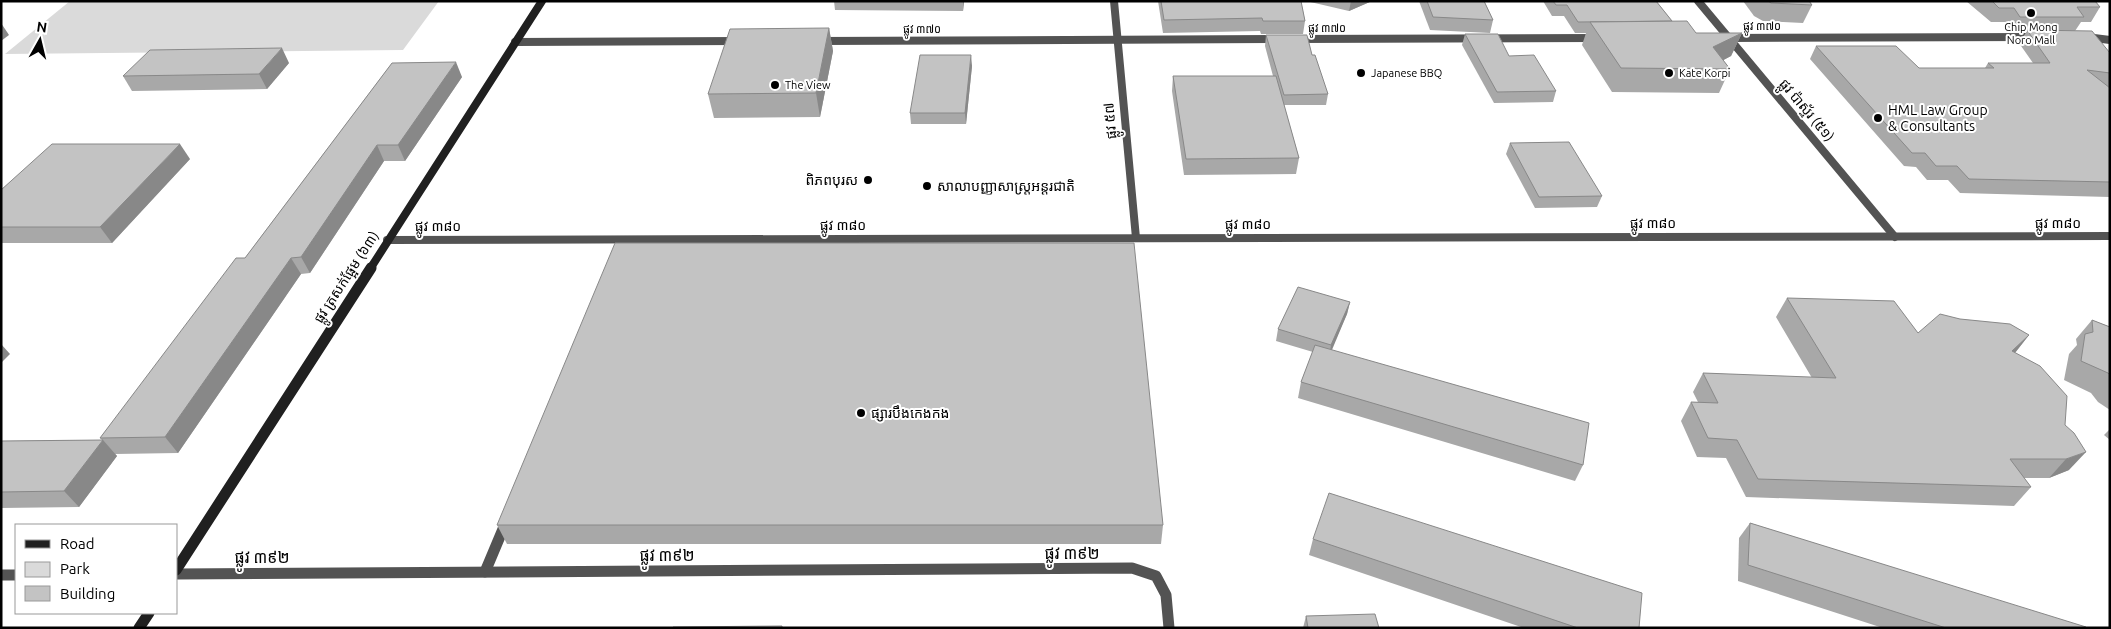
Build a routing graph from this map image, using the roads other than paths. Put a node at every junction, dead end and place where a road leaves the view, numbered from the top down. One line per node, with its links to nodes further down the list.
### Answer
1 (542, 1): 13 (street, ផ្លូវ ត្រសក់ផ្អែម (៦៣))
2 (1114, 1): 9 (street, ផ្លូវ ៥៧)
3 (1698, 1): 8 (street, ផ្លូវ ប៉ាស្ទ័រ (៥១))
4 (2078, 36): 10 (street)
5 (2048, 37): 8 (street, ផ្លូវ ៣៧០)
6 (1601, 38): 9 (street, ផ្លូវ ៣៧០)
7 (1719, 38): 8 (street, ផ្លូវ ៣៧០)
8 (1729, 38): 15 (street, ផ្លូវ ប៉ាស្ទ័រ (៥១))
9 (1118, 40): 12 (street, ផ្លូវ ៣៧០); 16 (street, ផ្លូវ ៥៧)
10 (2110, 40)
11 (752, 41): 13 (street)
12 (811, 41)
13 (514, 42): 17 (street, ផ្លូវ ត្រសក់ផ្អែម (៦៣))
14 (2110, 236): 15 (street, ផ្លូវ ៣៨០)
15 (1895, 237): 16 (street, ផ្លូវ ៣៨០)
16 (1136, 238): 17 (street, ផ្លូវ ៣៨០)
17 (387, 240): 19 (street, ផ្លូវ ត្រសក់ផ្អែម (៦៣))
18 (511, 509): 21 (street)
19 (178, 569)
20 (178, 572): 21 (street, ផ្លូវ ៣៩២)
21 (485, 572): 26 (street, ផ្លូវ ៣៩២)
22 (1, 575): 23 (street)
23 (15, 575)
24 (148, 614): 25 (street)
25 (139, 628)
26 (1169, 628)

